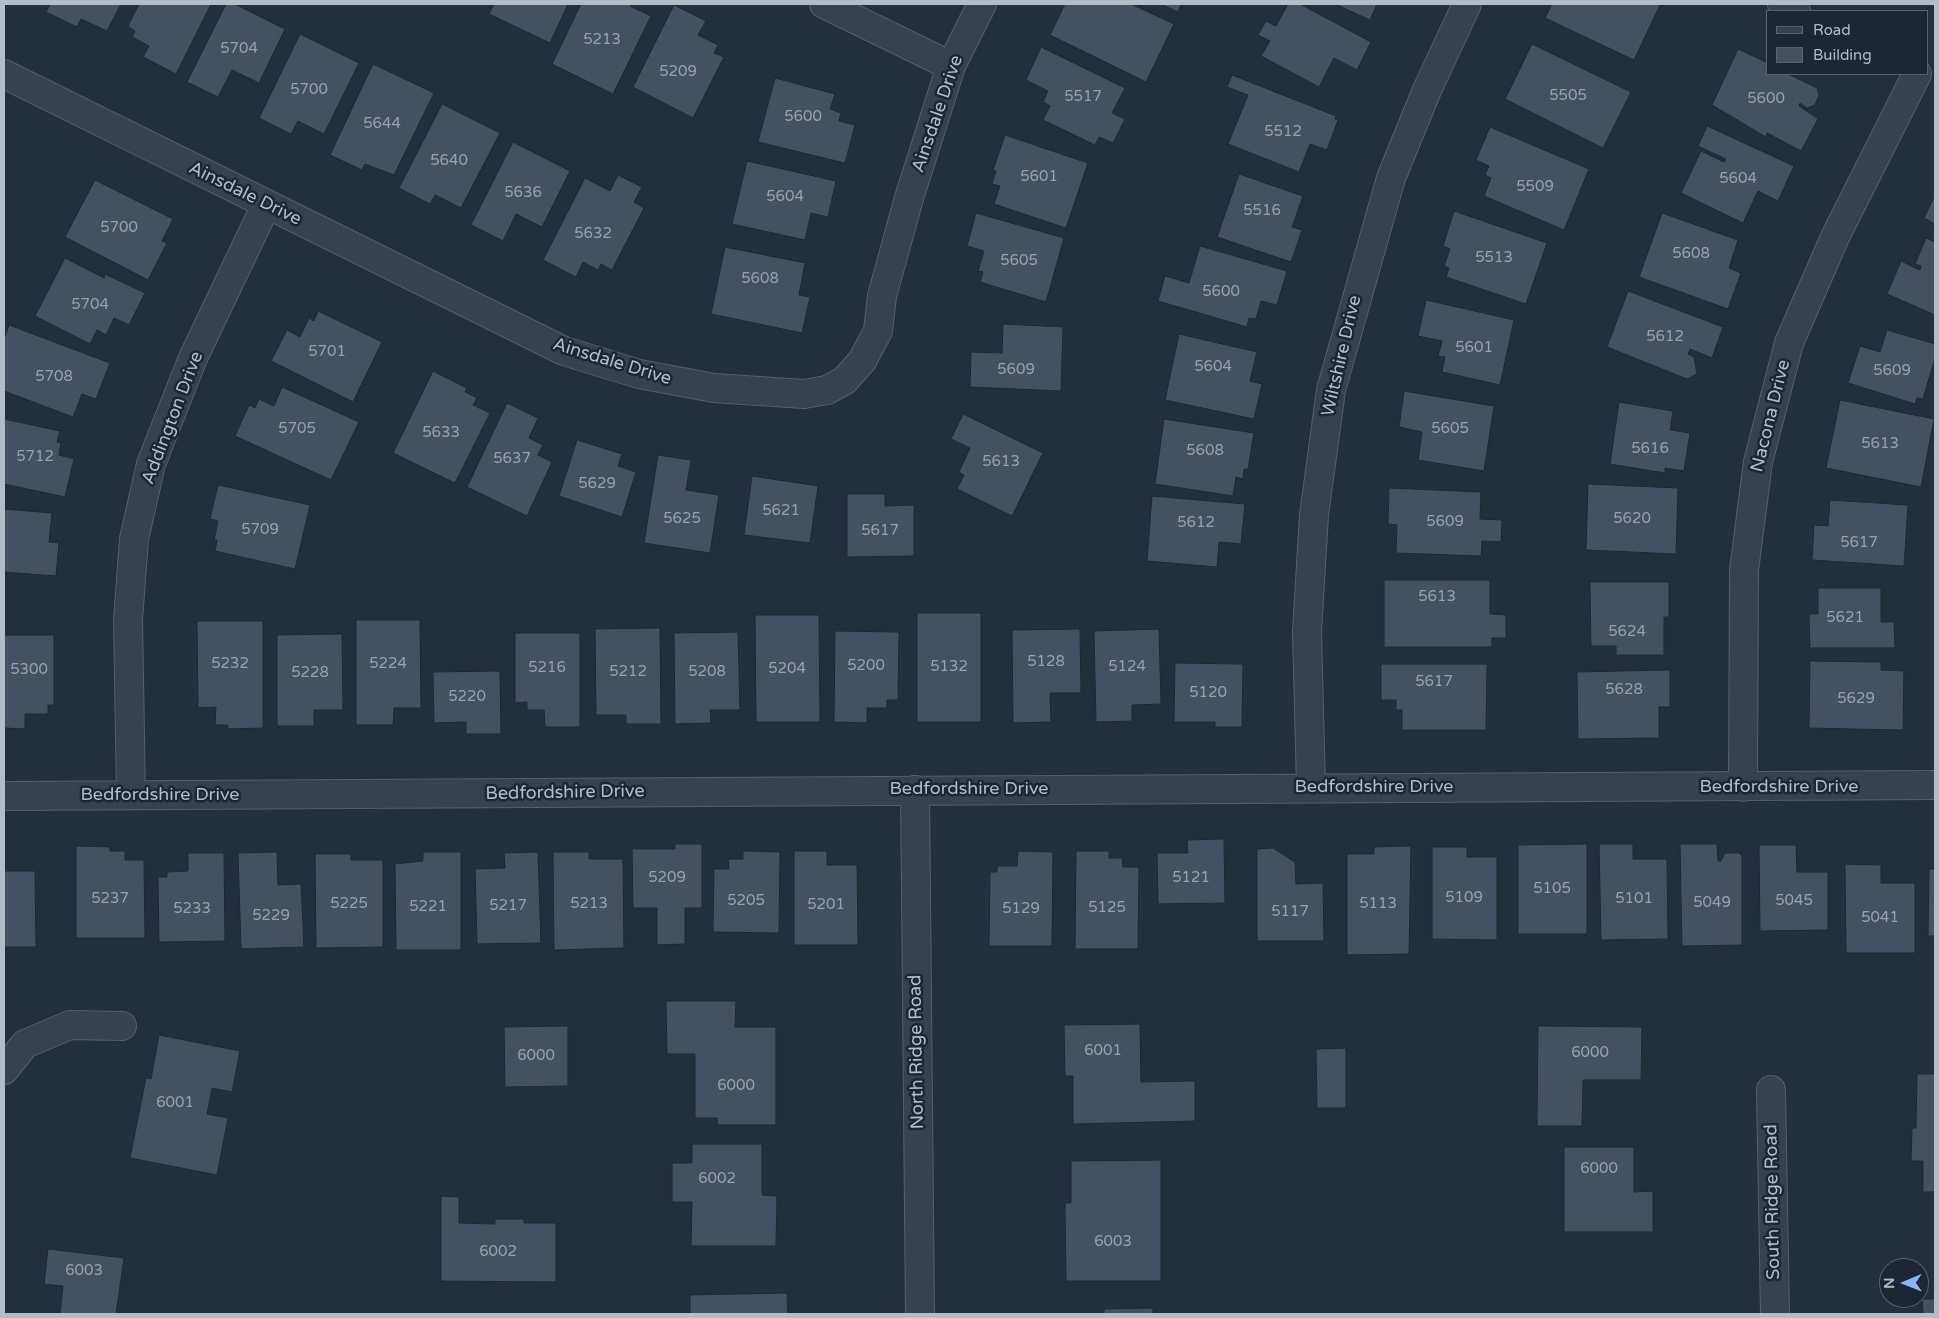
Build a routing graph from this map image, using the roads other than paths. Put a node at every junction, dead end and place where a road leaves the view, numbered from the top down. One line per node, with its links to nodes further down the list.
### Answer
1 (824, 4): 6 (street)
2 (982, 4): 6 (street, Ainsdale Drive)
3 (1467, 4): 13 (street, Wiltshire Drive)
4 (1782, 4): 5 (street)
5 (1794, 10)
6 (952, 66): 11 (street, Ainsdale Drive)
7 (4, 74): 11 (street, Ainsdale Drive)
8 (1916, 75): 14 (street, Nacona Drive)
9 (1923, 75): 10 (street)
10 (1935, 80)
11 (266, 204): 16 (street, Addington Drive)
12 (1935, 785): 14 (street, Bedfordshire Drive)
13 (1311, 787): 14 (street, Bedfordshire Drive); 15 (street, Bedfordshire Drive)
14 (1743, 788)
15 (915, 790): 16 (street, Bedfordshire Drive); 21 (street, North Ridge Road)
16 (130, 795): 17 (street, Bedfordshire Drive)
17 (4, 796)
18 (122, 1026): 19 (street)
19 (4, 1070)
20 (1771, 1090): 22 (street, South Ridge Road)
21 (920, 1314)
22 (1775, 1314)

